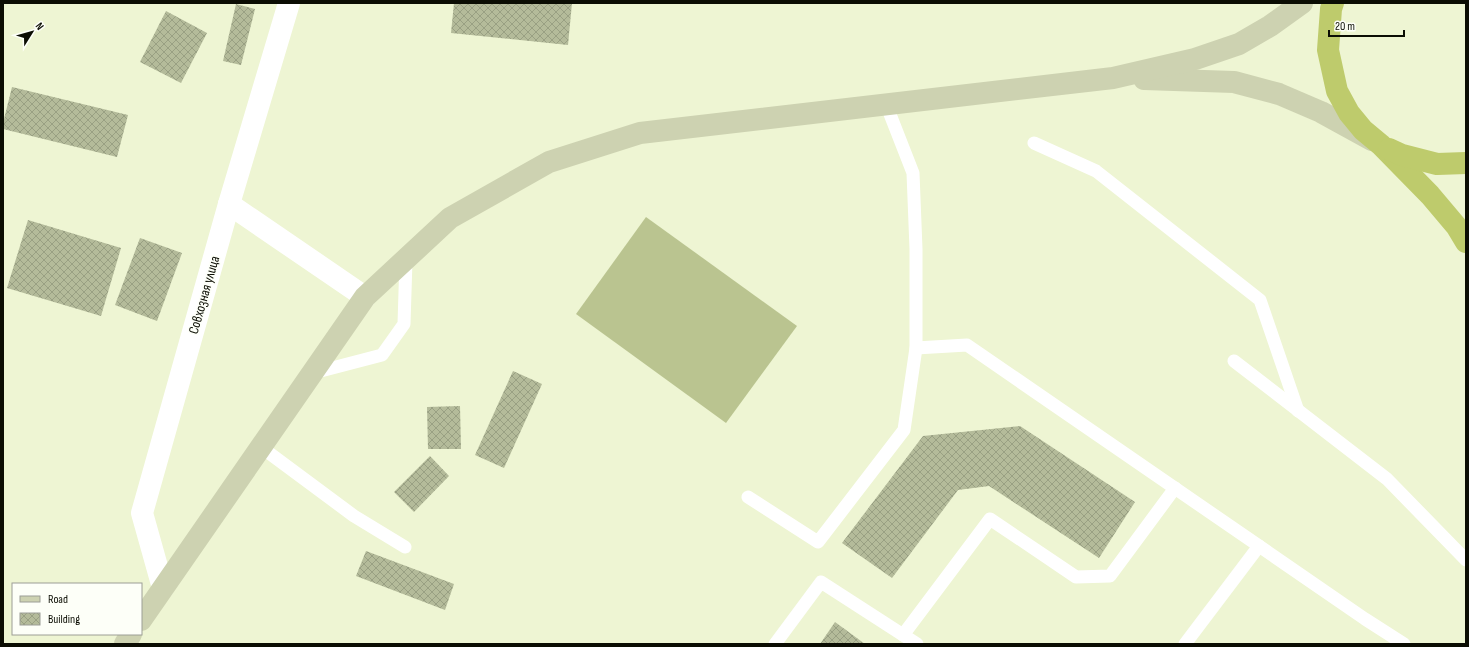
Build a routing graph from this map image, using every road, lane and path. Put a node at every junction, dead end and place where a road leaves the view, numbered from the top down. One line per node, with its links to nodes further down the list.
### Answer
1 (289, 3): 9 (street, Совхозная улица)
2 (1302, 3): 4 (main road)
3 (1333, 3): 7 (highway)
4 (1113, 78): 5 (main road); 7 (main road)
5 (886, 104): 11 (main road); 13 (lane)
6 (1034, 143): 16 (lane)
7 (1381, 144): 8 (highway); 10 (highway)
8 (1466, 163)
9 (229, 204): 12 (street); 23 (street, Совхозная улица)
10 (1466, 242)
11 (406, 260): 12 (main road); 15 (lane)
12 (366, 297): 15 (main road)
13 (916, 348): 18 (lane); 19 (lane)
14 (1234, 361): 16 (lane)
15 (313, 373): 17 (main road)
16 (1298, 411): 22 (lane)
17 (261, 447): 21 (lane); 23 (main road)
18 (1175, 488): 20 (lane); 26 (lane)
19 (748, 497)
20 (1259, 546): 30 (lane); 31 (lane)
21 (405, 547)
22 (1466, 560)
23 (163, 588): 24 (main road)
24 (142, 619)
25 (131, 635): 27 (main road)
26 (903, 635): 28 (lane); 29 (lane)
27 (124, 644)
28 (775, 644)
29 (917, 644)
30 (1185, 644)
31 (1404, 644)

